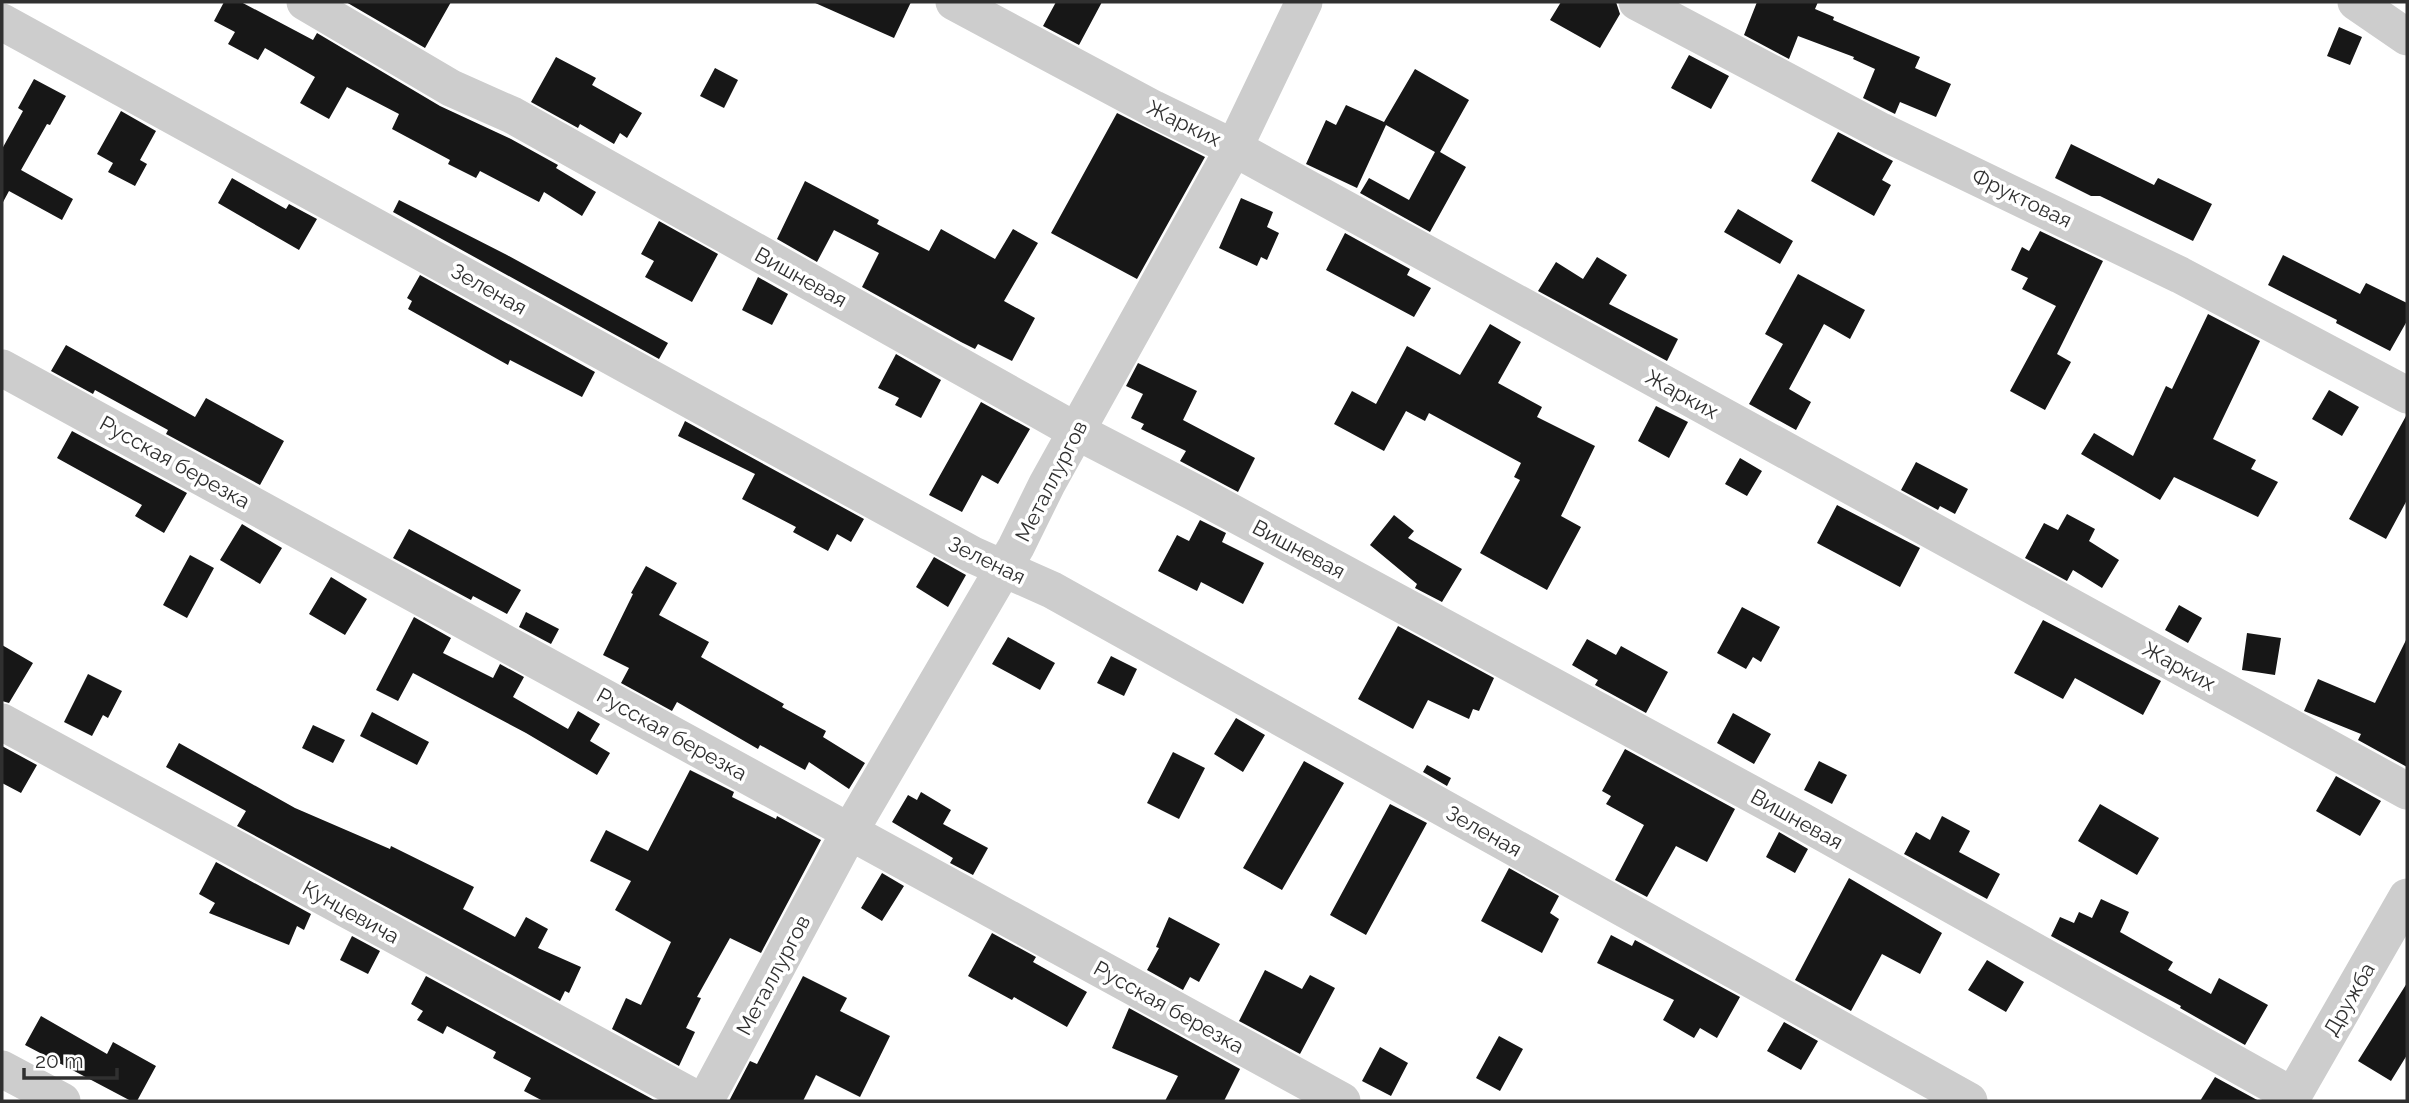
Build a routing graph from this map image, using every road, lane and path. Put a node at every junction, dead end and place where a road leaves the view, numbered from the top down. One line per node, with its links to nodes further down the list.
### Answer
1 (305, 2): 11 (street, Вишневая)
2 (954, 2): 8 (street, Жарких)
3 (1304, 2): 8 (street, Металлургов)
4 (1637, 2): 10 (street, Фруктовая)
5 (2356, 2): 7 (street)
6 (2, 22): 12 (street, Зеленая)
7 (2407, 37)
8 (1234, 148): 11 (street, Металлургов); 14 (street, Жарких)
9 (2, 368): 15 (street, Русская березка)
10 (2407, 395)
11 (1076, 431): 12 (street, Металлургов); 18 (street, Вишневая)
12 (1004, 570): 15 (street, Металлургов); 22 (street, Зеленая)
13 (2, 722): 20 (street, Кунцевича)
14 (2407, 791)
15 (850, 831): 20 (street, Металлургов); 21 (street, Русская березка)
16 (2407, 897): 18 (street, Дружба)
17 (2, 1069): 19 (street)
18 (2292, 1099)
19 (62, 1101)
20 (703, 1101)
21 (1342, 1101)
22 (1969, 1101)

